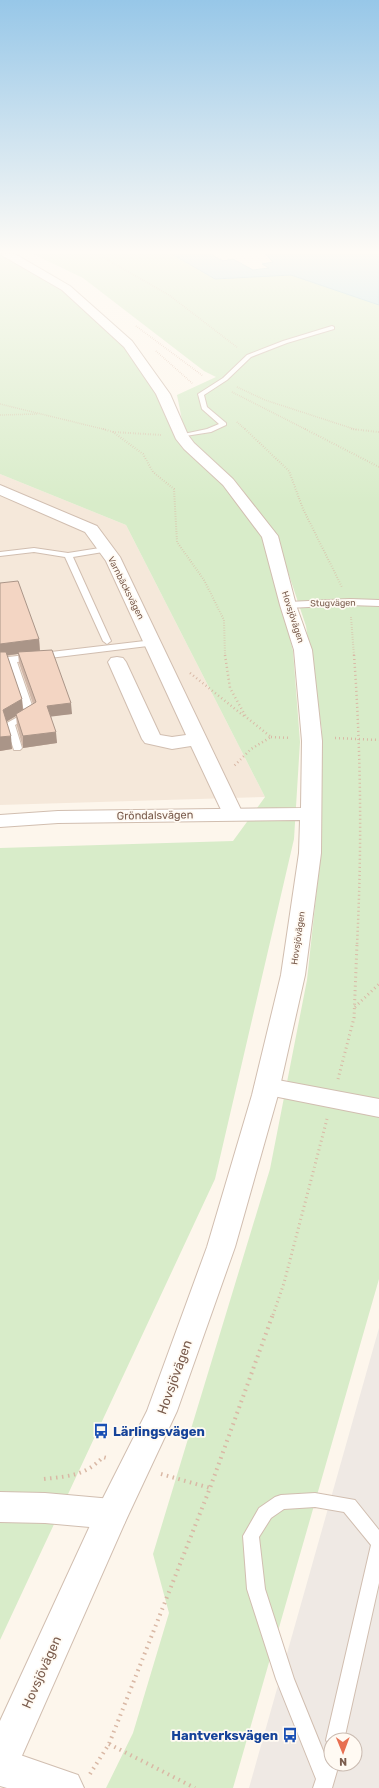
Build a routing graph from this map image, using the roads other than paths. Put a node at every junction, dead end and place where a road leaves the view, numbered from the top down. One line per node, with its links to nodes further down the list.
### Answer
1 (121, 337): 3 (street, Hovsjövägen)
2 (300, 337): 3 (lane)
3 (181, 436): 9 (street, Hovsjövägen)
4 (0, 489): 5 (street, Varnbäcksvägen)
5 (106, 549): 7 (lane); 11 (street, Varnbäcksvägen)
6 (0, 554): 7 (lane)
7 (68, 555): 10 (lane)
8 (379, 603): 9 (lane, Stugvägen)
9 (288, 605): 18 (street, Hovsjövägen)
10 (107, 641)
11 (153, 643): 13 (lane); 15 (street, Varnbäcksvägen)
12 (0, 652): 13 (lane)
13 (5, 661): 16 (lane)
14 (116, 662): 15 (street)
15 (198, 739): 17 (street, Varnbäcksvägen)
16 (17, 748)
17 (234, 814): 18 (street, Gröndalsvägen); 19 (street, Gröndalsvägen)
18 (311, 814): 20 (street, Hovsjövägen)
19 (0, 821)
20 (267, 1087): 21 (street); 23 (street, Hovsjövägen)
21 (379, 1108)
22 (0, 1507): 23 (street)
23 (112, 1514): 26 (street, Hovsjövägen)
24 (379, 1544): 25 (lane); 29 (lane)
25 (337, 1732)
26 (0, 1763)
27 (0, 1767): 30 (street)
28 (327, 1772): 29 (lane)
29 (324, 1784)
30 (75, 1785)

